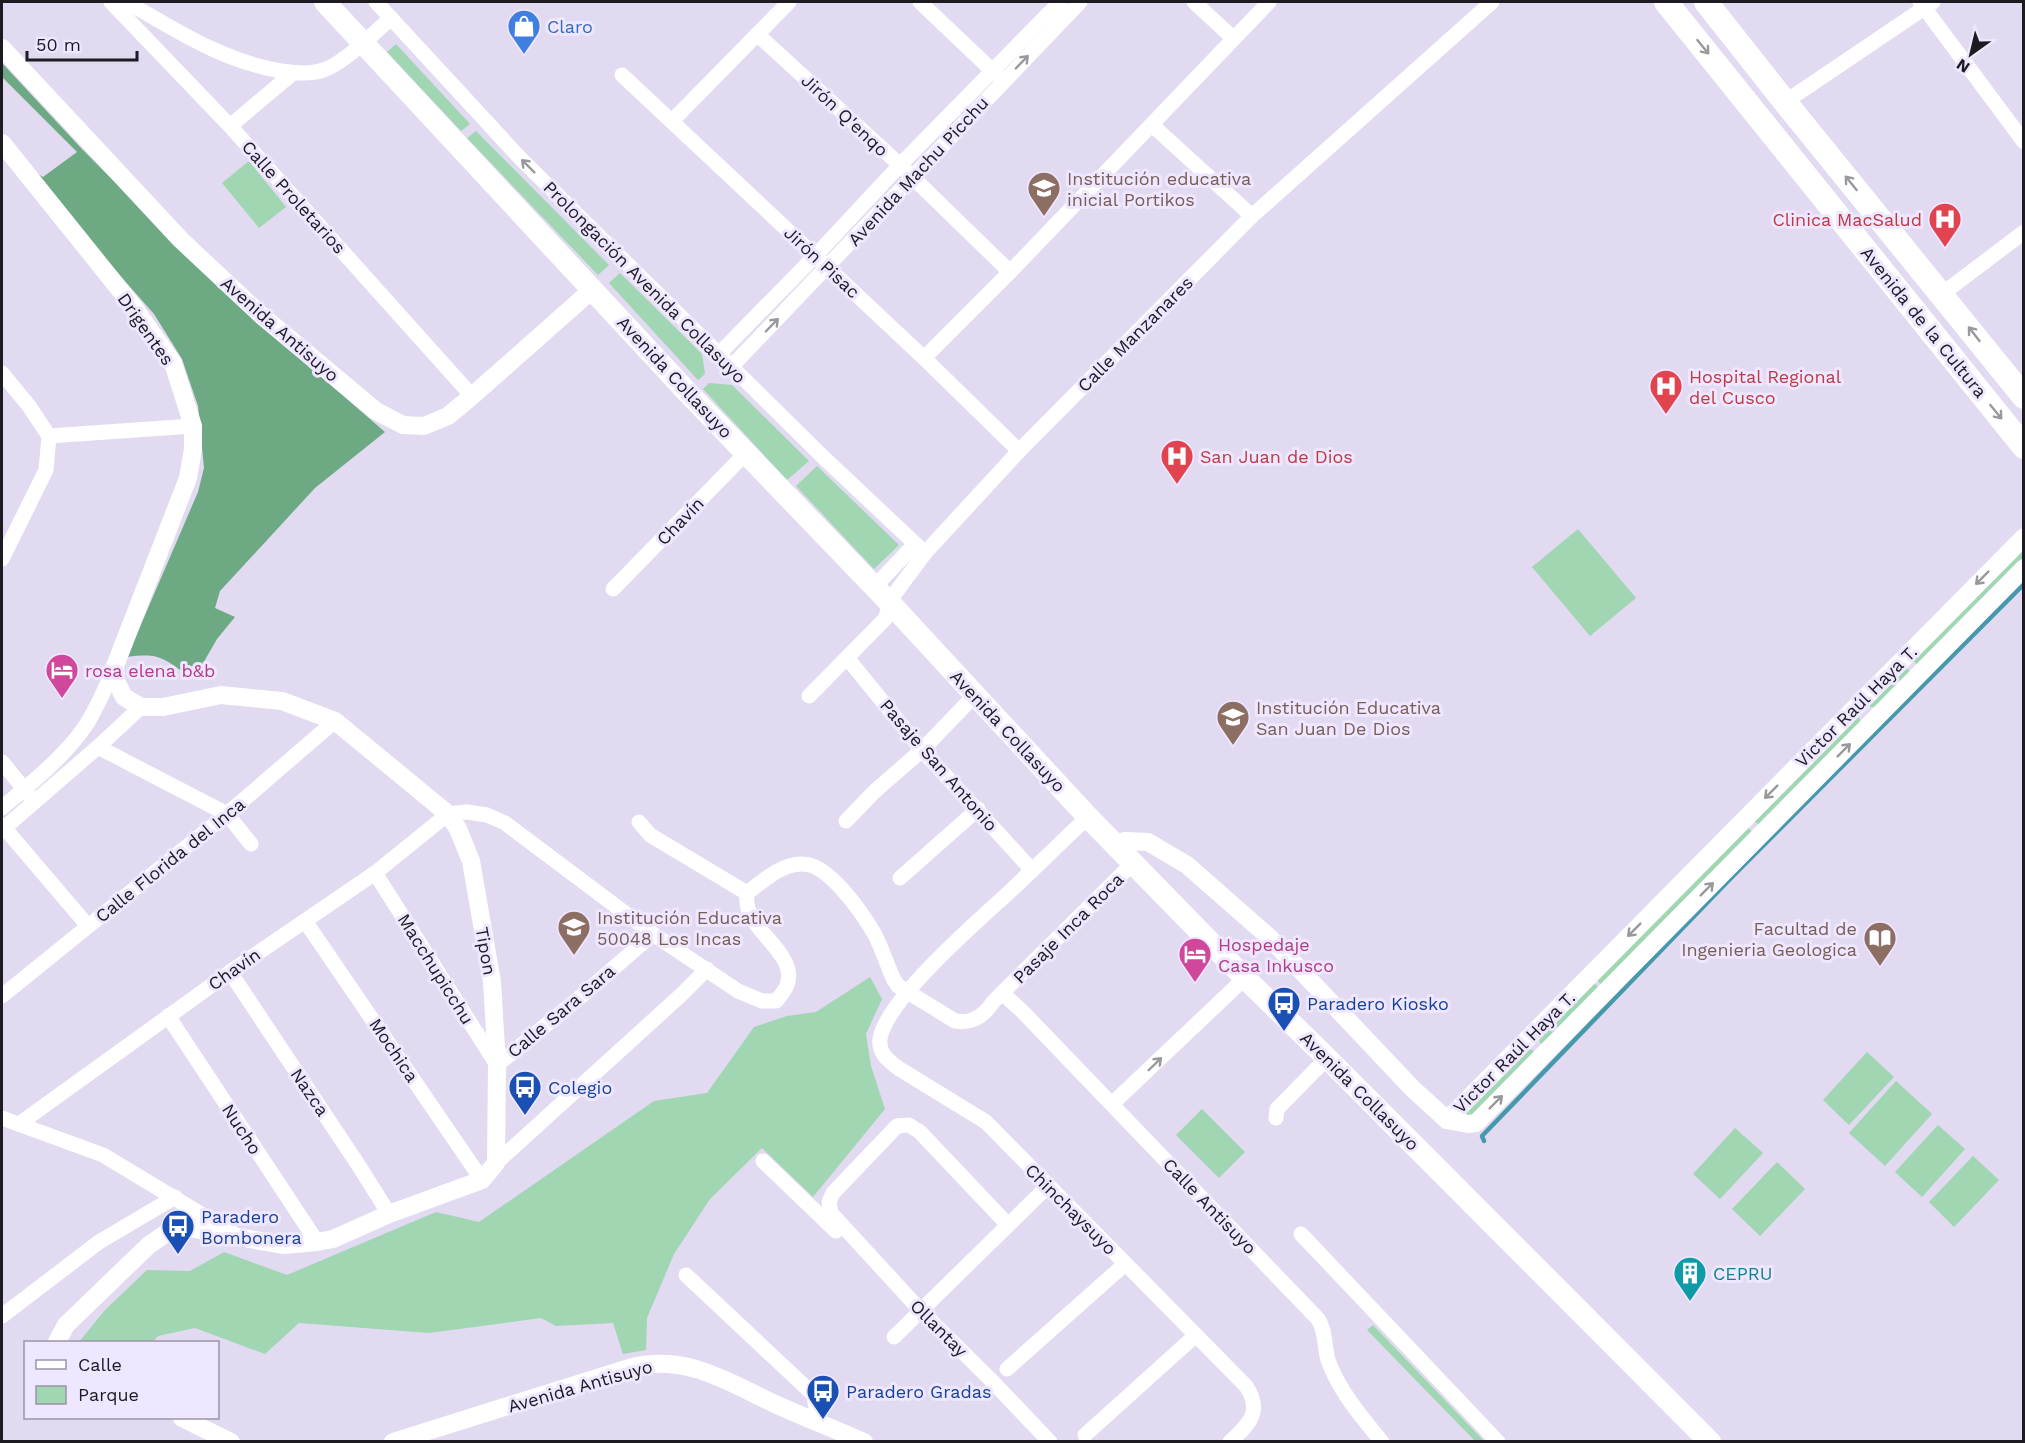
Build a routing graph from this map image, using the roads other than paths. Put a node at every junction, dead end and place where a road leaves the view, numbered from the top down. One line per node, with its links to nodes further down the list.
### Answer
1 (111, 2): 26 (street, Calle Proletarios)
2 (127, 2): 20 (street)
3 (325, 2): 18 (main road, Avenida Collasuyo)
4 (376, 2): 15 (street, Prolongación Avenida Collasuyo)
5 (789, 2): 16 (street)
6 (920, 2): 22 (street)
7 (1060, 2): 22 (street, Avenida Machu Picchu)
8 (1080, 2): 22 (street, Avenida Machu Picchu, one-way to 8)
9 (1194, 2): 17 (street)
10 (1269, 2): 17 (street)
11 (1492, 2): 31 (street, Calle Manzanares)
12 (1666, 2): 46 (highway, Avenida de la Cultura, one-way to 46)
13 (1706, 2): 23 (highway, Avenida de la Cultura)
14 (1926, 4): 23 (street); 27 (street)
15 (391, 18): 18 (street); 38 (street, Prolongación Avenida Collasuyo, one-way to 15)
16 (757, 34): 24 (street); 29 (street, Jirón Q'enqo)
17 (1233, 38): 25 (street)
18 (363, 42): 20 (street); 36 (main road, Avenida Collasuyo)
19 (2, 48): 42 (street, Avenida Antisuyo)
20 (293, 73): 26 (street)
21 (622, 75): 24 (street, Jirón Pisac)
22 (998, 76): 29 (street, Avenida Machu Picchu); 30 (street, Avenida Machu Picchu)
23 (1785, 102): 37 (highway, Avenida de la Cultura, one-way to 23)
24 (672, 121): 33 (street, Jirón Pisac)
25 (1152, 124): 31 (street); 35 (street)
26 (230, 126): 42 (street, Calle Proletarios)
27 (2024, 142)
28 (2, 145): 44 (street, Drigentes)
29 (900, 165): 30 (street, Jirón Q'enqo); 33 (street, Avenida Machu Picchu)
30 (912, 177): 34 (street, Avenida Machu Picchu); 35 (street, Jirón Q'enqo)
31 (1252, 216): 47 (street, Calle Manzanares)
32 (2024, 232): 37 (street)
33 (816, 255): 34 (street, Jirón Pisac); 38 (street, Avenida Machu Picchu)
34 (828, 267): 39 (street, Jirón Pisac); 40 (street, Avenida Machu Picchu, one-way to 34)
35 (1010, 272): 39 (street)
36 (592, 289): 42 (street, Avenida Antisuyo); 48 (main road, Avenida Collasuyo)
37 (1942, 294): 43 (highway, Avenida de la Cultura, one-way to 37)
38 (718, 354): 40 (street, Prolongación Avenida Collasuyo)
39 (924, 358): 47 (street, Jirón Pisac)
40 (731, 367): 50 (street, Prolongación Avenida Collasuyo)
41 (2, 373): 45 (street)
42 (472, 396)
43 (2024, 397)
44 (193, 426): 45 (street); 56 (street, Drigentes)
45 (48, 436): 51 (street)
46 (2024, 447)
47 (1019, 451): 50 (street, Calle Manzanares)
48 (746, 453): 53 (street, Chavín); 54 (main road, Avenida Collasuyo)
49 (2024, 537): 91 (street, Victor Raúl Haya T., one-way to 91)
50 (920, 549): 54 (street, Calle Manzanares)
51 (2, 559)
52 (2024, 568): 92 (street, Victor Raúl Haya T., one-way to 52)
53 (613, 589)
54 (883, 596): 55 (street, Calle Manzanares); 57 (main road, Avenida Collasuyo)
55 (848, 659): 58 (street, Calle Manzanares); 62 (street, Pasaje San Antonio)
56 (115, 666): 59 (street); 64 (street)
57 (975, 695): 62 (street); 70 (main road, Avenida Collasuyo)
58 (809, 696)
59 (141, 707): 60 (street, Tipon); 61 (street)
60 (335, 721): 68 (street, Calle Florida del Inca); 69 (street, Tipon)
61 (98, 747): 65 (street); 68 (street)
62 (922, 750): 67 (street, Pasaje San Antonio); 71 (street)
63 (2, 762): 64 (street)
64 (25, 788): 65 (street); 66 (street)
65 (35, 802): 73 (street)
66 (2, 808)
67 (978, 810): 77 (street, Pasaje San Antonio); 79 (street)
68 (227, 814): 74 (street); 82 (street, Calle Florida del Inca)
69 (448, 814): 78 (street, Chavín); 83 (street); 94 (street, Tipon)
70 (1088, 817): 75 (main road, Avenida Collasuyo); 77 (street)
71 (846, 821)
72 (639, 822): 80 (street)
73 (2, 828): 82 (street)
74 (250, 844)
75 (1117, 846): 76 (main road, Avenida Collasuyo); 98 (street, Pasaje Inca Roca)
76 (1133, 863): 86 (main road, Avenida Collasuyo); 88 (street, Pasaje Inca Roca)
77 (1032, 870): 87 (street)
78 (375, 873): 81 (street, Chavín); 94 (street, Macchupicchu)
79 (900, 878)
80 (747, 893): 84 (street); 87 (street)
81 (305, 921): 85 (street, Chavín); 102 (street, Mochica)
82 (88, 926): 89 (street, Calle Florida del Inca)
83 (653, 934): 84 (street); 94 (street, Calle Sara Sara)
84 (706, 969): 101 (street)
85 (230, 972): 90 (street, Chavín); 105 (street, Nazca)
86 (1245, 978): 93 (main road, Avenida Collasuyo); 95 (street, one-way to 86)
87 (907, 992): 88 (street, Pasaje Inca Roca); 103 (street, Chinchaysuyo)
88 (1002, 993): 95 (street, Calle Antisuyo)
89 (2, 996)
90 (168, 1016): 99 (street, Chavín); 109 (street, Nucho)
91 (1528, 1038): 92 (street); 98 (street, Victor Raúl Haya T.)
92 (1544, 1054): 98 (street, Victor Raúl Haya T., one-way to 92)
93 (1327, 1058): 97 (street); 128 (main road, Avenida Collasuyo)
94 (497, 1065): 101 (street, Tipon)
95 (1112, 1104): 126 (street, Calle Antisuyo)
96 (2, 1118): 99 (street)
97 (1276, 1118)
98 (1447, 1120)
99 (19, 1124): 104 (street)
100 (763, 1161): 112 (street)
101 (496, 1163): 102 (street)
102 (482, 1180): 105 (street)
103 (1048, 1186): 106 (street); 110 (street, Chinchaysuyo)
104 (175, 1197): 108 (street); 113 (street)
105 (389, 1214): 109 (street)
106 (1008, 1225): 112 (street); 112 (street, Ollantay)
107 (1301, 1234): 127 (street)
108 (239, 1237): 109 (street); 116 (street)
109 (317, 1242)
110 (1125, 1264): 114 (street, Chinchaysuyo); 117 (street)
111 (686, 1275): 119 (street)
112 (921, 1311): 115 (street); 124 (street, Ollantay)
113 (2, 1316)
114 (1196, 1335): 120 (street); 125 (street, Chinchaysuyo)
115 (894, 1338)
116 (58, 1341)
117 (1007, 1370)
118 (184, 1419): 121 (street)
119 (818, 1422): 122 (street, Avenida Antisuyo); 123 (street, Avenida Antisuyo)
120 (1084, 1435)
121 (231, 1442)
122 (393, 1442)
123 (864, 1442)
124 (1050, 1442)
125 (1230, 1442)
126 (1382, 1442)
127 (1498, 1442)
128 (1710, 1442)

